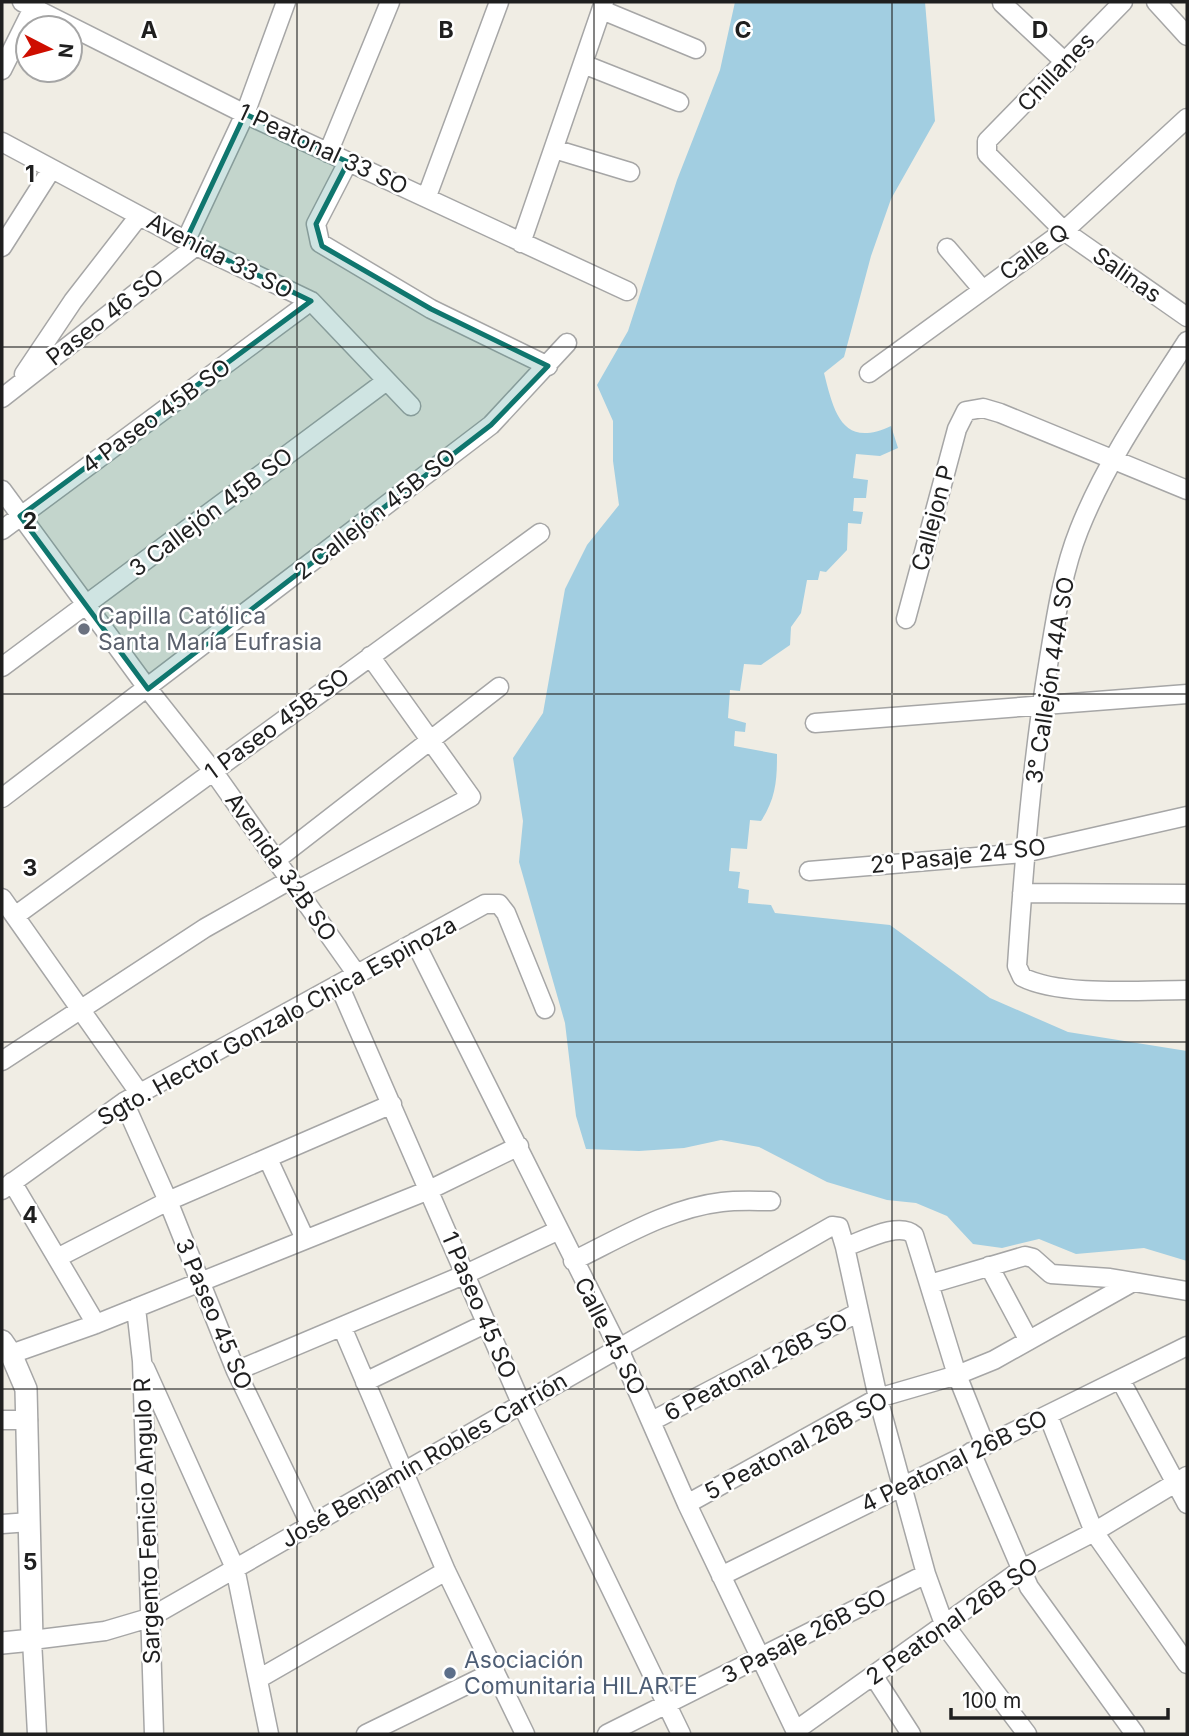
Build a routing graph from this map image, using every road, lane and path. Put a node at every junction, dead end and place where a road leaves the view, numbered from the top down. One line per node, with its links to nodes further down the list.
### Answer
1 (390, 2): 20 (street)
2 (499, 2): 24 (street)
3 (1123, 2): 11 (street, Chillanes)
4 (1156, 2): 9 (street)
5 (1002, 3): 11 (street)
6 (31, 4): 13 (street); 15 (street, 1 Peatonal 33 SO)
7 (279, 4): 15 (street)
8 (603, 6): 10 (street); 12 (street)
9 (1187, 36)
10 (696, 49)
11 (1066, 63): 17 (street, Chillanes)
12 (583, 64): 14 (street); 19 (street)
13 (2, 70)
14 (679, 102)
15 (245, 114): 20 (street, 1 Peatonal 33 SO); 27 (street)
16 (1187, 118): 26 (street, Calle Q)
17 (987, 141): 26 (street, Salinas)
18 (2, 142): 22 (street, Avenida 33 SO)
19 (554, 149): 23 (street); 28 (street)
20 (328, 153): 21 (street, 1 Peatonal 33 SO)
21 (348, 162): 24 (street, 1 Peatonal 33 SO); 37 (street)
22 (51, 170): 25 (street, Avenida 33 SO); 29 (street)
23 (630, 172)
24 (427, 196): 28 (street, 1 Peatonal 33 SO)
25 (139, 216): 27 (street, Avenida 33 SO); 40 (street, Paseo 46 SO)
26 (1064, 231): 31 (street, Calle Q); 34 (street, Salinas)
27 (190, 243): 33 (street, Avenida 33 SO); 40 (street, Paseo 46 SO)
28 (522, 243): 32 (street, 1 Peatonal 33 SO)
29 (2, 247)
30 (947, 248): 31 (street)
31 (982, 289): 38 (street, Calle Q)
32 (626, 291)
33 (311, 302): 39 (street, Avenida 33 SO); 45 (street, 4 Paseo 45B SO)
34 (1187, 317)
35 (1187, 341): 42 (street, 3° Callejón 44A SO)
36 (567, 343): 37 (street, 2 Callejón 45B SO)
37 (548, 366): 53 (street, 2 Callejón 45B SO)
38 (869, 373)
39 (385, 382): 41 (street, Avenida 33 SO); 48 (street, 3 Callejón 45B SO)
40 (9, 393)
41 (411, 406)
42 (1112, 460): 44 (street); 49 (street, Callejon P); 55 (street, 3° Callejón 44A SO)
43 (2, 490): 45 (street, Avenida 32B SO)
44 (1187, 490)
45 (20, 516): 46 (street, 4 Paseo 45B SO); 48 (street, Avenida 32B SO)
46 (2, 530)
47 (540, 533): 50 (street, 1 Paseo 45B SO)
48 (86, 606): 51 (street, 3 Callejón 45B SO); 53 (street, Avenida 32B SO)
49 (906, 619)
50 (370, 656): 57 (street); 58 (street, 1 Paseo 45B SO)
51 (2, 667)
52 (499, 687): 57 (street)
53 (148, 689): 58 (street, Avenida 32B SO); 59 (street, 2 Callejón 45B SO)
54 (1187, 694): 55 (street)
55 (1041, 705): 56 (street); 61 (street, 3° Callejón 44A SO)
56 (815, 723)
57 (433, 739): 62 (street); 64 (street)
58 (213, 771): 62 (street, Avenida 32B SO); 68 (street, 1 Paseo 45B SO)
59 (2, 798)
60 (1187, 816): 61 (street, 2º Pasaje 24 SO)
61 (1024, 853): 63 (street, 2º Pasaje 24 SO); 65 (street, 3° Callejón 44A SO)
62 (276, 860): 64 (street, Avenida 32B SO)
63 (809, 872)
64 (294, 885): 70 (street, Avenida 32B SO); 73 (street)
65 (1022, 893): 66 (street, 2º Pasaje 24 SO); 72 (street, 3° Callejón 44A SO)
66 (1187, 894)
67 (2, 901): 68 (street, 3 Paseo 45 SO)
68 (15, 916): 73 (street, 3 Paseo 45 SO)
69 (415, 942): 70 (street, Sgto. Hector Gonzalo Chica Espinoza); 74 (street, Sgto. Hector Gonzalo Chica Espinoza); 78 (street, Calle 45 SO)
70 (358, 976): 71 (street, Sgto. Hector Gonzalo Chica Espinoza)
71 (340, 985): 76 (street, Sgto. Hector Gonzalo Chica Espinoza); 77 (street, 1 Paseo 45 SO)
72 (1187, 990)
73 (80, 1007): 75 (street); 76 (street, 3 Paseo 45 SO)
74 (545, 1009)
75 (2, 1060)
76 (132, 1098): 80 (street, Sgto. Hector Gonzalo Chica Espinoza); 82 (street, 3 Paseo 45 SO)
77 (392, 1104): 79 (street); 81 (street, 1 Paseo 45 SO)
78 (519, 1146): 81 (street); 84 (street, Calle 45 SO)
79 (268, 1159): 82 (street); 85 (street)
80 (7, 1186): 87 (street)
81 (429, 1190): 85 (street); 90 (street, 1 Paseo 45 SO)
82 (168, 1201): 87 (street); 92 (street, 3 Paseo 45 SO)
83 (771, 1201): 88 (street)
84 (559, 1230): 88 (street, Calle 45 SO); 90 (street)
85 (305, 1239): 92 (street)
86 (845, 1247): 93 (street); 96 (street); 103 (street, José Benjamín Robles Carrión)
87 (57, 1258): 98 (street)
88 (573, 1261): 103 (street, Calle 45 SO)
89 (989, 1266): 91 (street); 93 (street); 100 (street)
90 (466, 1274): 97 (street, 1 Paseo 45 SO); 99 (street)
91 (1133, 1282): 94 (street); 100 (street, 5 Peatonal 26B SO)
92 (200, 1283): 95 (street); 105 (street, 3 Paseo 45 SO)
93 (930, 1284): 106 (street)
94 (1187, 1291)
95 (136, 1308): 98 (street); 104 (street, Sargento Fenicio Angulo R)
96 (859, 1312): 109 (street); 114 (street, 6 Peatonal 26B SO)
97 (487, 1323): 108 (street); 110 (street, 1 Paseo 45 SO)
98 (96, 1324): 102 (street)
99 (342, 1327): 105 (street); 108 (street)
100 (1028, 1339): 106 (street, 5 Peatonal 26B SO)
101 (1187, 1346): 107 (street, 4 Peatonal 26B SO)
102 (7, 1348): 113 (street)
103 (619, 1349): 110 (street, José Benjamín Robles Carrión); 114 (street, Calle 45 SO)
104 (142, 1361): 125 (street); 130 (street, Sargento Fenicio Angulo R)
105 (236, 1371): 123 (street, 3 Paseo 45 SO)
106 (957, 1375): 109 (street, 5 Peatonal 26B SO); 115 (street)
107 (1121, 1381): 111 (street, 4 Peatonal 26B SO); 117 (street)
108 (365, 1382): 116 (street)
109 (878, 1398): 118 (street); 119 (street, 5 Peatonal 26B SO)
110 (521, 1403): 116 (street, José Benjamín Robles Carrión); 139 (street, 1 Paseo 45 SO)
111 (1048, 1415): 115 (street, 4 Peatonal 26B SO); 124 (street)
112 (2, 1420): 113 (street)
113 (28, 1420): 121 (street)
114 (652, 1421): 119 (street, Calle 45 SO)
115 (978, 1448): 118 (street, 4 Peatonal 26B SO); 126 (street)
116 (402, 1470): 123 (street, José Benjamín Robles Carrión); 127 (street)
117 (1181, 1479): 120 (street); 124 (street, 2 Peatonal 26B SO)
118 (902, 1485): 128 (street); 129 (street, 4 Peatonal 26B SO)
119 (687, 1504): 129 (street, Calle 45 SO)
120 (1187, 1504)
121 (30, 1522): 122 (street); 132 (street)
122 (2, 1524)
123 (310, 1524): 125 (street, José Benjamín Robles Carrión)
124 (1094, 1532): 126 (street, 2 Peatonal 26B SO); 135 (street)
125 (235, 1568): 130 (street, José Benjamín Robles Carrión); 138 (street)
126 (1021, 1569): 131 (street, 2 Peatonal 26B SO); 150 (street)
127 (446, 1572): 136 (street); 138 (street)
128 (926, 1574): 131 (street); 134 (street, 3 Pasaje 26B SO)
129 (721, 1576): 134 (street, Calle 45 SO)
130 (149, 1618): 132 (street, José Benjamín Robles Carrión); 142 (street, Sargento Fenicio Angulo R)
131 (944, 1624): 137 (street, 2 Peatonal 26B SO); 149 (street)
132 (32, 1640): 133 (street, José Benjamín Robles Carrión); 141 (street)
133 (2, 1643)
134 (760, 1660): 139 (street, 3 Pasaje 26B SO); 140 (street, Calle 45 SO)
135 (1187, 1664)
136 (495, 1671): 144 (street); 145 (street)
137 (873, 1675): 140 (street, 2 Peatonal 26B SO); 148 (street)
138 (260, 1678): 143 (street)
139 (665, 1703): 146 (street, 3 Pasaje 26B SO); 147 (street, 1 Paseo 45 SO)
140 (796, 1732)
141 (37, 1734)
142 (153, 1734)
143 (269, 1734)
144 (366, 1734)
145 (525, 1734)
146 (607, 1734)
147 (681, 1734)
148 (911, 1734)
149 (1027, 1734)
150 (1135, 1734)

